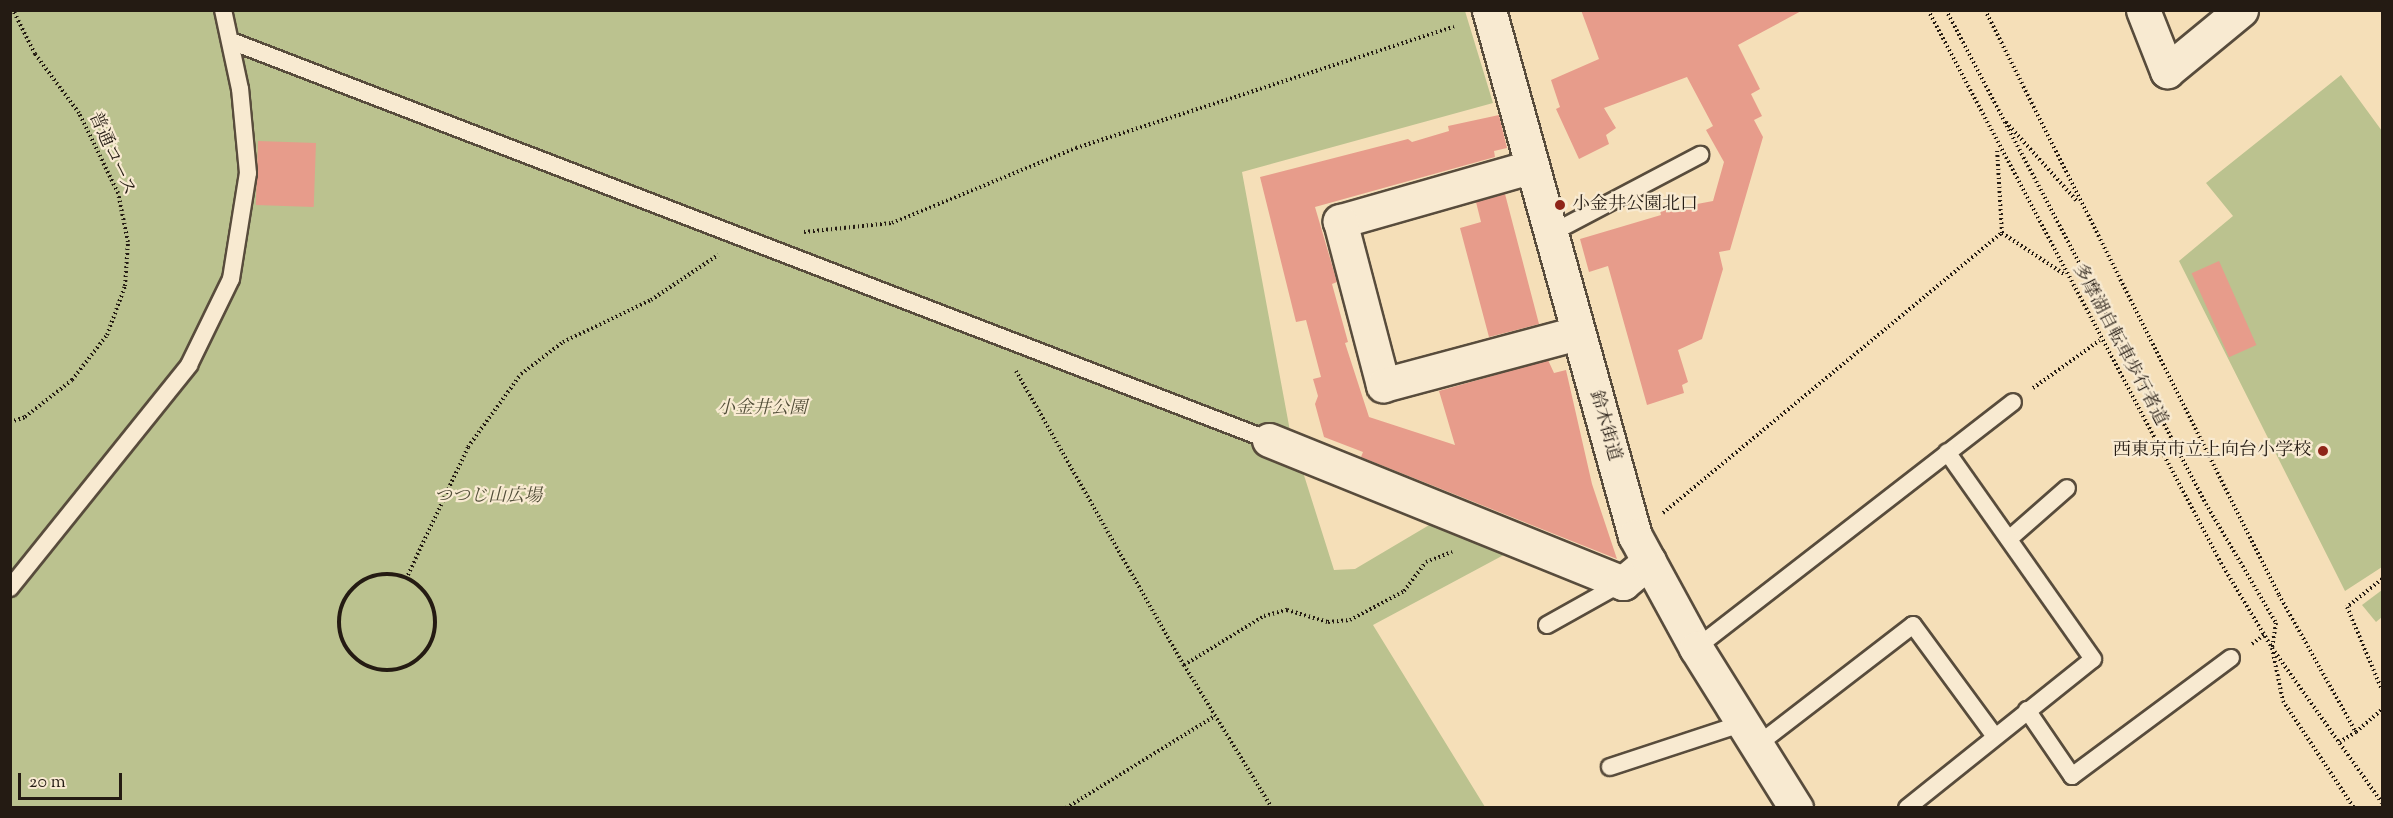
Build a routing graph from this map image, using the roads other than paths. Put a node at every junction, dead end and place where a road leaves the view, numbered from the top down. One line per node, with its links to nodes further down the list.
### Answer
1 (223, 10): 5 (lane)
2 (1489, 10): 7 (street, 鈴木街道)
3 (2143, 10): 4 (street)
4 (2241, 10)
5 (231, 41): 11 (lane); 17 (lane)
6 (1700, 155): 8 (lane)
7 (1530, 166): 8 (street, 鈴木街道); 9 (street)
8 (1550, 234): 9 (street, 鈴木街道)
9 (1577, 333): 15 (street, 鈴木街道)
10 (2013, 402): 12 (lane)
11 (1269, 440): 16 (street)
12 (1947, 452): 14 (lane); 19 (lane)
13 (2067, 488): 14 (lane)
14 (2009, 539): 21 (lane)
15 (1642, 549): 16 (street); 19 (street, 鈴木街道)
16 (1623, 583): 18 (lane)
17 (10, 588)
18 (1547, 626)
19 (1696, 648): 23 (street, 鈴木街道)
20 (2231, 658): 21 (lane)
21 (2026, 710): 22 (lane)
22 (1993, 734): 23 (lane); 26 (lane)
23 (1748, 735): 24 (lane); 25 (street, 鈴木街道)
24 (1610, 767)
25 (1796, 807)
26 (1907, 807)

